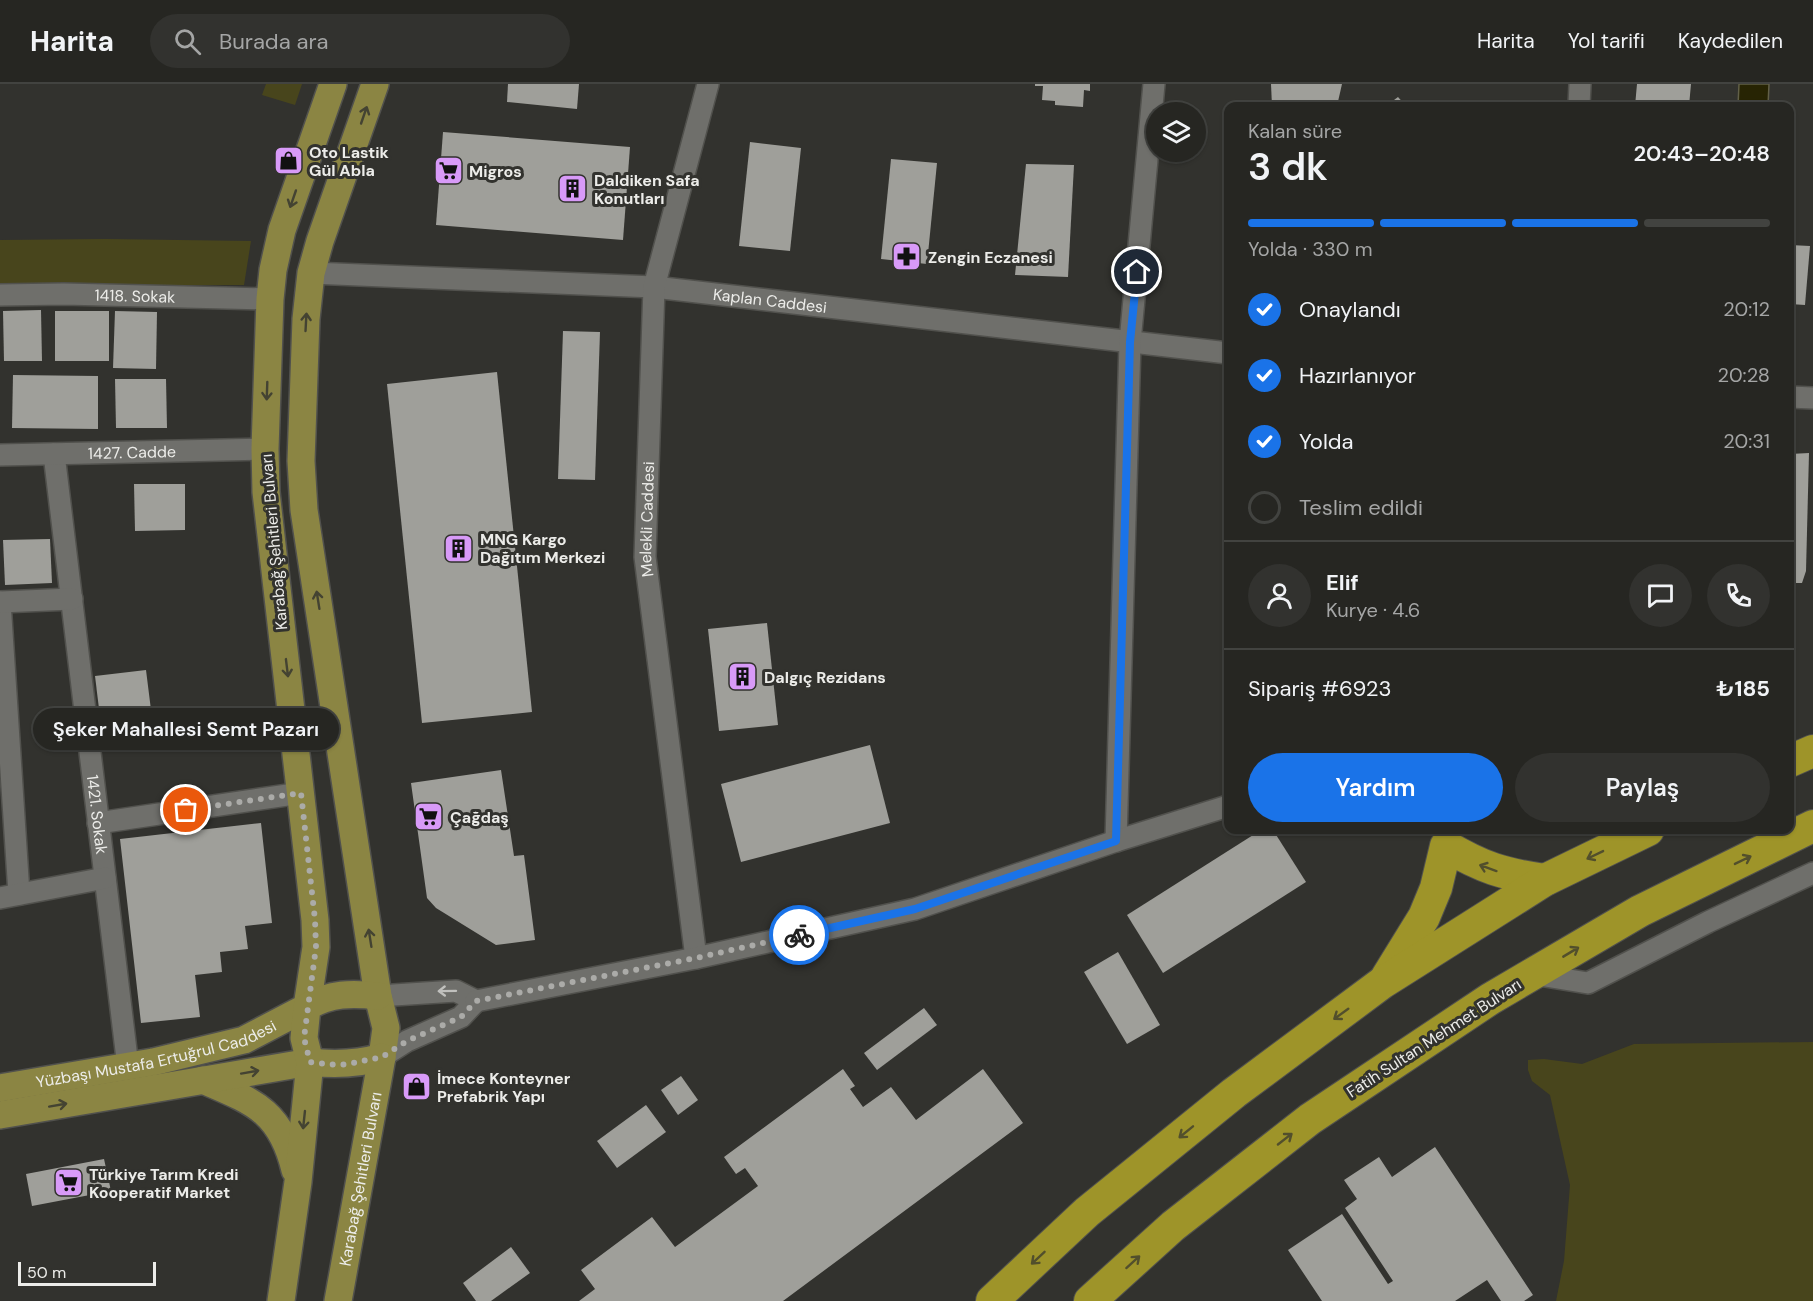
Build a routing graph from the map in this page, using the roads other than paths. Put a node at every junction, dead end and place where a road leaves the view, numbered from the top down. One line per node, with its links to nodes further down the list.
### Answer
1 (333, 84): 10 (main road, Karabağ Şehitleri Bulvarı, one-way to 10)
2 (375, 84): 7 (main road, Karabağ Şehitleri Bulvarı, one-way to 2)
3 (708, 84): 8 (street, Melekli Caddesi)
4 (1154, 84): 11 (street)
5 (1580, 84): 6 (street)
6 (1579, 102)
7 (311, 273): 8 (street, Kaplan Caddesi); 36 (main road, Karabağ Şehitleri Bulvarı, one-way to 7)
8 (654, 287): 11 (street, Kaplan Caddesi); 33 (street, Melekli Caddesi)
9 (0, 295): 10 (street, 1418. Sokak)
10 (270, 298): 15 (main road, Karabağ Şehitleri Bulvarı, one-way to 15)
11 (1130, 342): 12 (street, Kaplan Caddesi); 28 (street)
12 (1224, 352)
13 (1794, 397): 14 (street)
14 (1813, 398)
15 (265, 449): 16 (street, 1427. Cadde); 22 (main road, Karabağ Şehitleri Bulvarı, one-way to 22)
16 (54, 454): 17 (street, 1427. Cadde); 18 (street, 1421. Sokak)
17 (0, 455)
18 (72, 599): 19 (street); 24 (street, 1421. Sokak)
19 (0, 602): 32 (street)
20 (1813, 751): 21 (highway)
21 (1794, 759)
22 (301, 793): 24 (street); 38 (main road, Karabağ Şehitleri Bulvarı)
23 (1224, 807): 28 (street)
24 (98, 823): 30 (street, 1421. Sokak)
25 (1813, 826): 34 (highway, Fatih Sultan Mehmet Bulvarı, one-way to 25)
26 (1640, 834): 31 (highway, one-way to 31)
27 (1444, 838): 31 (highway, one-way to 27); 35 (highway)
28 (1116, 841): 33 (street)
29 (1813, 873): 34 (street)
30 (105, 878): 32 (street); 41 (street, 1421. Sokak)
31 (1545, 880): 35 (highway)
32 (9, 896)
33 (696, 958): 37 (street)
34 (1533, 974): 49 (highway, Fatih Sultan Mehmet Bulvarı, one-way to 34)
35 (1382, 983): 48 (highway, one-way to 48)
36 (378, 996): 37 (street, one-way to 36); 38 (main road); 39 (main road, Karabağ Şehitleri Bulvarı)
37 (476, 1001): 39 (street)
38 (307, 1007): 40 (main road, Karabağ Şehitleri Bulvarı); 41 (main road, Yüzbaşı Mustafa Ertuğrul Caddesi)
39 (382, 1057): 40 (main road); 47 (main road, Karabağ Şehitleri Bulvarı)
40 (310, 1062): 42 (main road, Yüzbaşı Mustafa Ertuğrul Caddesi, one-way to 40); 45 (main road, Karabağ Şehitleri Bulvarı, one-way to 45)
41 (128, 1067): 43 (main road, Yüzbaşı Mustafa Ertuğrul Caddesi)
42 (203, 1080): 44 (main road, Yüzbaşı Mustafa Ertuğrul Caddesi, one-way to 42); 45 (main road)
43 (0, 1088)
44 (0, 1115)
45 (298, 1182): 46 (main road, Karabağ Şehitleri Bulvarı)
46 (280, 1301)
47 (338, 1301)
48 (992, 1301)
49 (1090, 1301)

